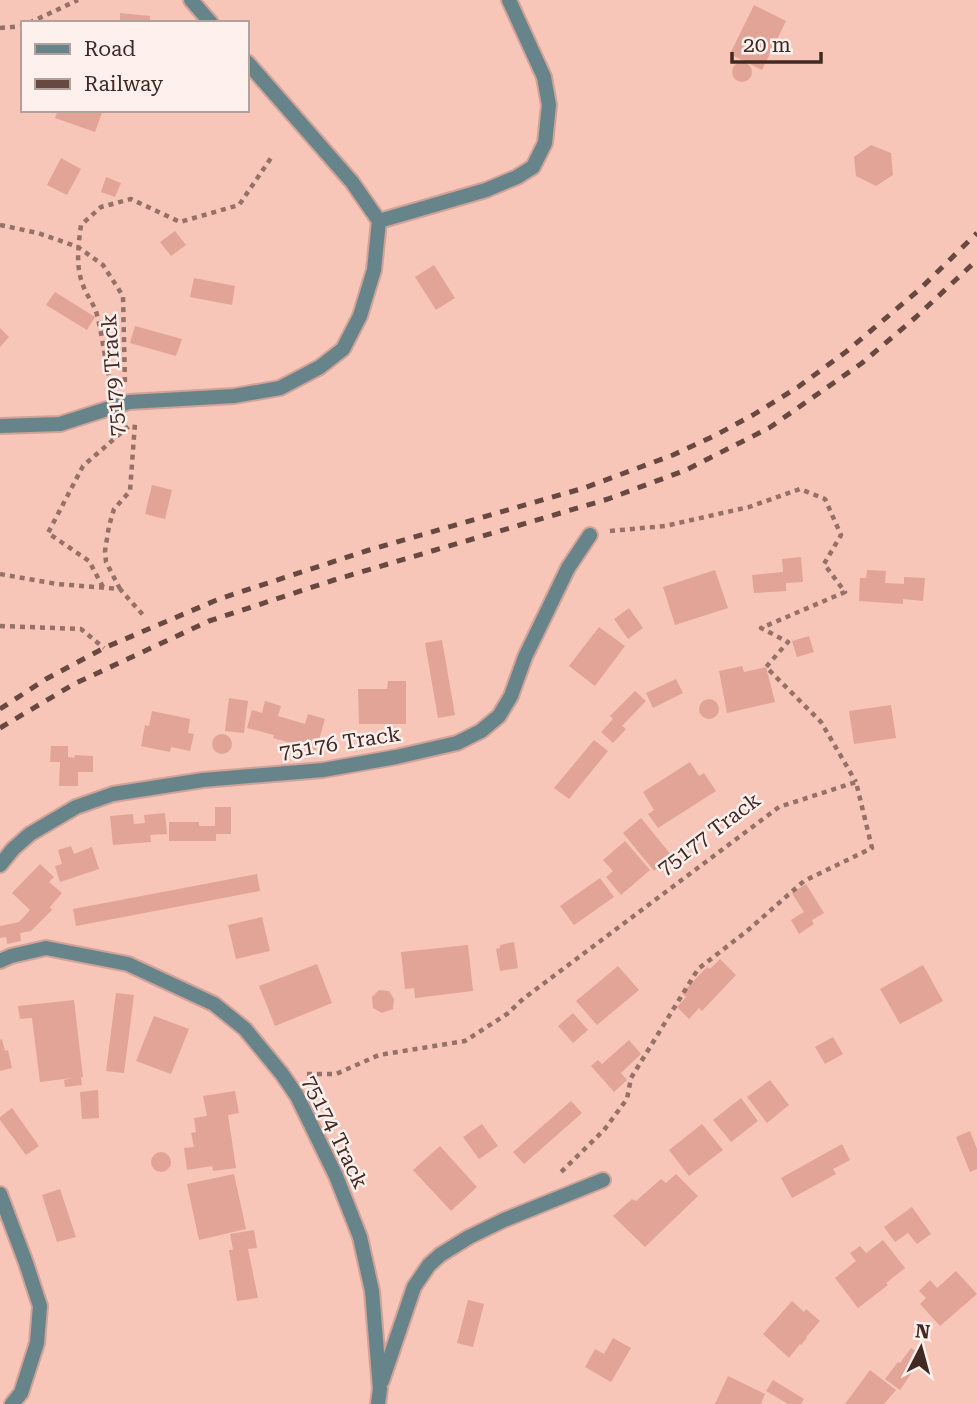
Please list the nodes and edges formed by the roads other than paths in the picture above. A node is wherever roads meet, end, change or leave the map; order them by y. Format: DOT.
graph roads {
  1 [pos="191,0"];
  2 [pos="509,0"];
  3 [pos="209,21"];
  4 [pos="248,63"];
  5 [pos="379,221"];
  6 [pos="0,426"];
  7 [pos="590,535"];
  8 [pos="0,865"];
  9 [pos="0,961"];
  10 [pos="603,1180"];
  11 [pos="0,1194"];
  12 [pos="379,1397"];
  13 [pos="12,1404"];
  1 -- 3 [label="street"];
  2 -- 5 [label="street"];
  4 -- 5 [label="street"];
  5 -- 6 [label="street"];
  7 -- 8 [label="street, 75176 Track"];
  9 -- 12 [label="street, 75174 Track"];
  10 -- 12 [label="street"];
  11 -- 13 [label="street"];
}
